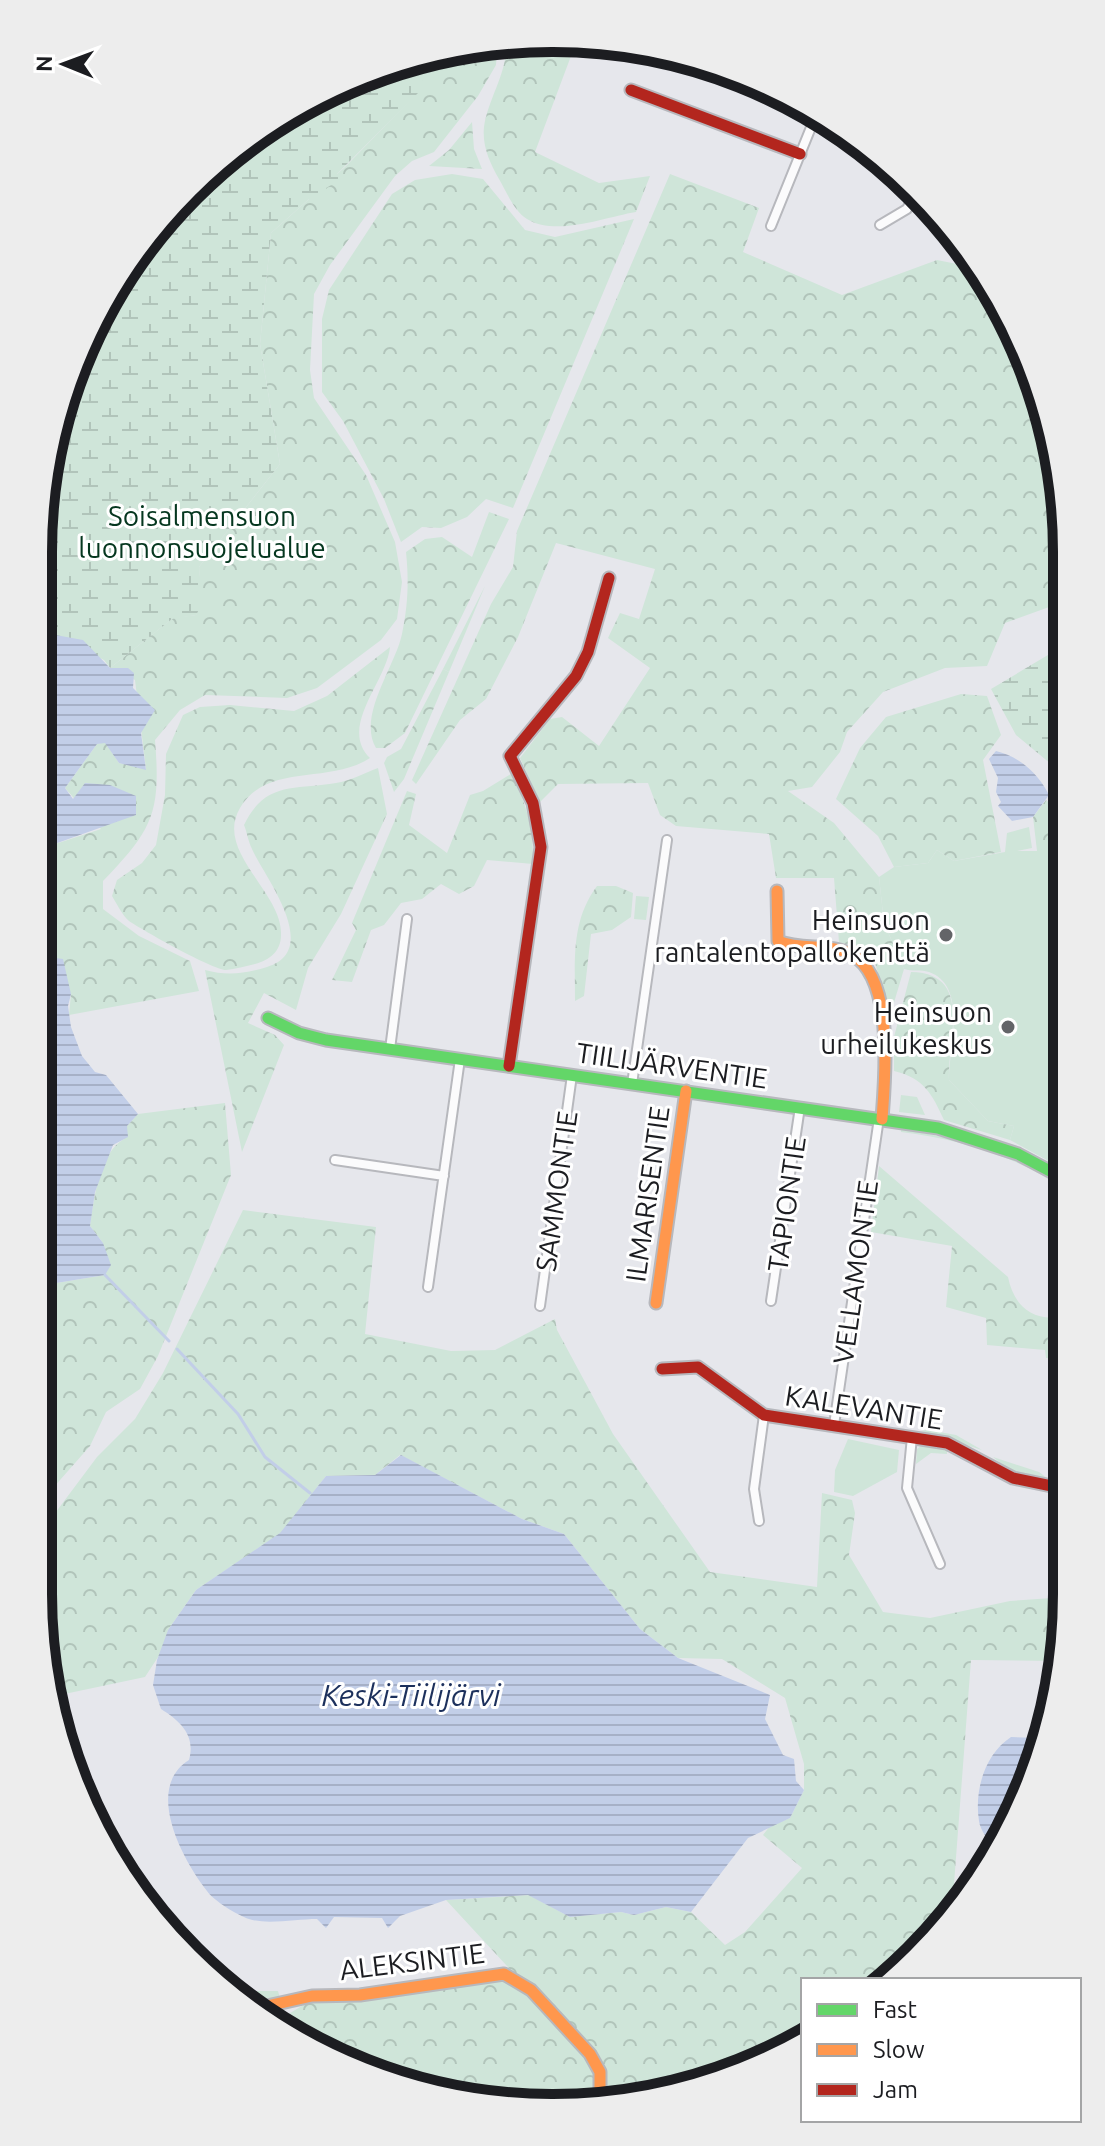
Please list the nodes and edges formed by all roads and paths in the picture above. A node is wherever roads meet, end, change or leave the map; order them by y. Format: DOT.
graph roads {
  1 [pos="631,90"];
  2 [pos="812,125"];
  3 [pos="800,154"];
  4 [pos="910,203"];
  5 [pos="880,225"];
  6 [pos="771,226"];
  7 [pos="609,578"];
  8 [pos="667,840"];
  9 [pos="777,891"];
  10 [pos="407,919"];
  11 [pos="268,1018"];
  12 [pos="390,1049"];
  13 [pos="460,1059"];
  14 [pos="509,1066"];
  15 [pos="572,1075"];
  16 [pos="632,1084"];
  17 [pos="686,1091"];
  18 [pos="800,1107"];
  19 [pos="880,1118"];
  20 [pos="335,1160"];
  21 [pos="1053,1173"];
  22 [pos="444,1176"];
  23 [pos="428,1287"];
  24 [pos="771,1301"];
  25 [pos="656,1303"];
  26 [pos="540,1306"];
  27 [pos="662,1369"];
  28 [pos="764,1415"];
  29 [pos="834,1425"];
  30 [pos="912,1437"];
  31 [pos="1053,1487"];
  32 [pos="759,1521"];
  33 [pos="940,1564"];
  34 [pos="268,2006"];
  35 [pos="600,2092"];
  1 -- 3 [label="street"];
  2 -- 3 [label="street"];
  3 -- 6 [label="street"];
  4 -- 5 [label="street"];
  7 -- 14 [label="street"];
  8 -- 16 [label="street"];
  9 -- 19 [label="street"];
  10 -- 12 [label="street"];
  11 -- 12 [label="street, TIILIJÄRVENTIE"];
  12 -- 13 [label="street, TIILIJÄRVENTIE"];
  13 -- 14 [label="street, TIILIJÄRVENTIE"];
  13 -- 22 [label="street"];
  14 -- 15 [label="street, TIILIJÄRVENTIE"];
  15 -- 16 [label="street, TIILIJÄRVENTIE"];
  15 -- 26 [label="street, SAMMONTIE"];
  16 -- 17 [label="street, TIILIJÄRVENTIE"];
  17 -- 18 [label="street, TIILIJÄRVENTIE"];
  17 -- 25 [label="street, ILMARISENTIE"];
  18 -- 19 [label="street, TIILIJÄRVENTIE"];
  18 -- 24 [label="street, TAPIONTIE"];
  19 -- 21 [label="street, TIILIJÄRVENTIE"];
  19 -- 29 [label="street, VELLAMONTIE"];
  20 -- 22 [label="street"];
  22 -- 23 [label="street"];
  27 -- 28 [label="street, KALEVANTIE"];
  28 -- 29 [label="street, KALEVANTIE"];
  28 -- 32 [label="street"];
  29 -- 30 [label="street, KALEVANTIE"];
  30 -- 31 [label="street, KALEVANTIE"];
  30 -- 33 [label="street"];
  34 -- 35 [label="street, ALEKSINTIE"];
}
